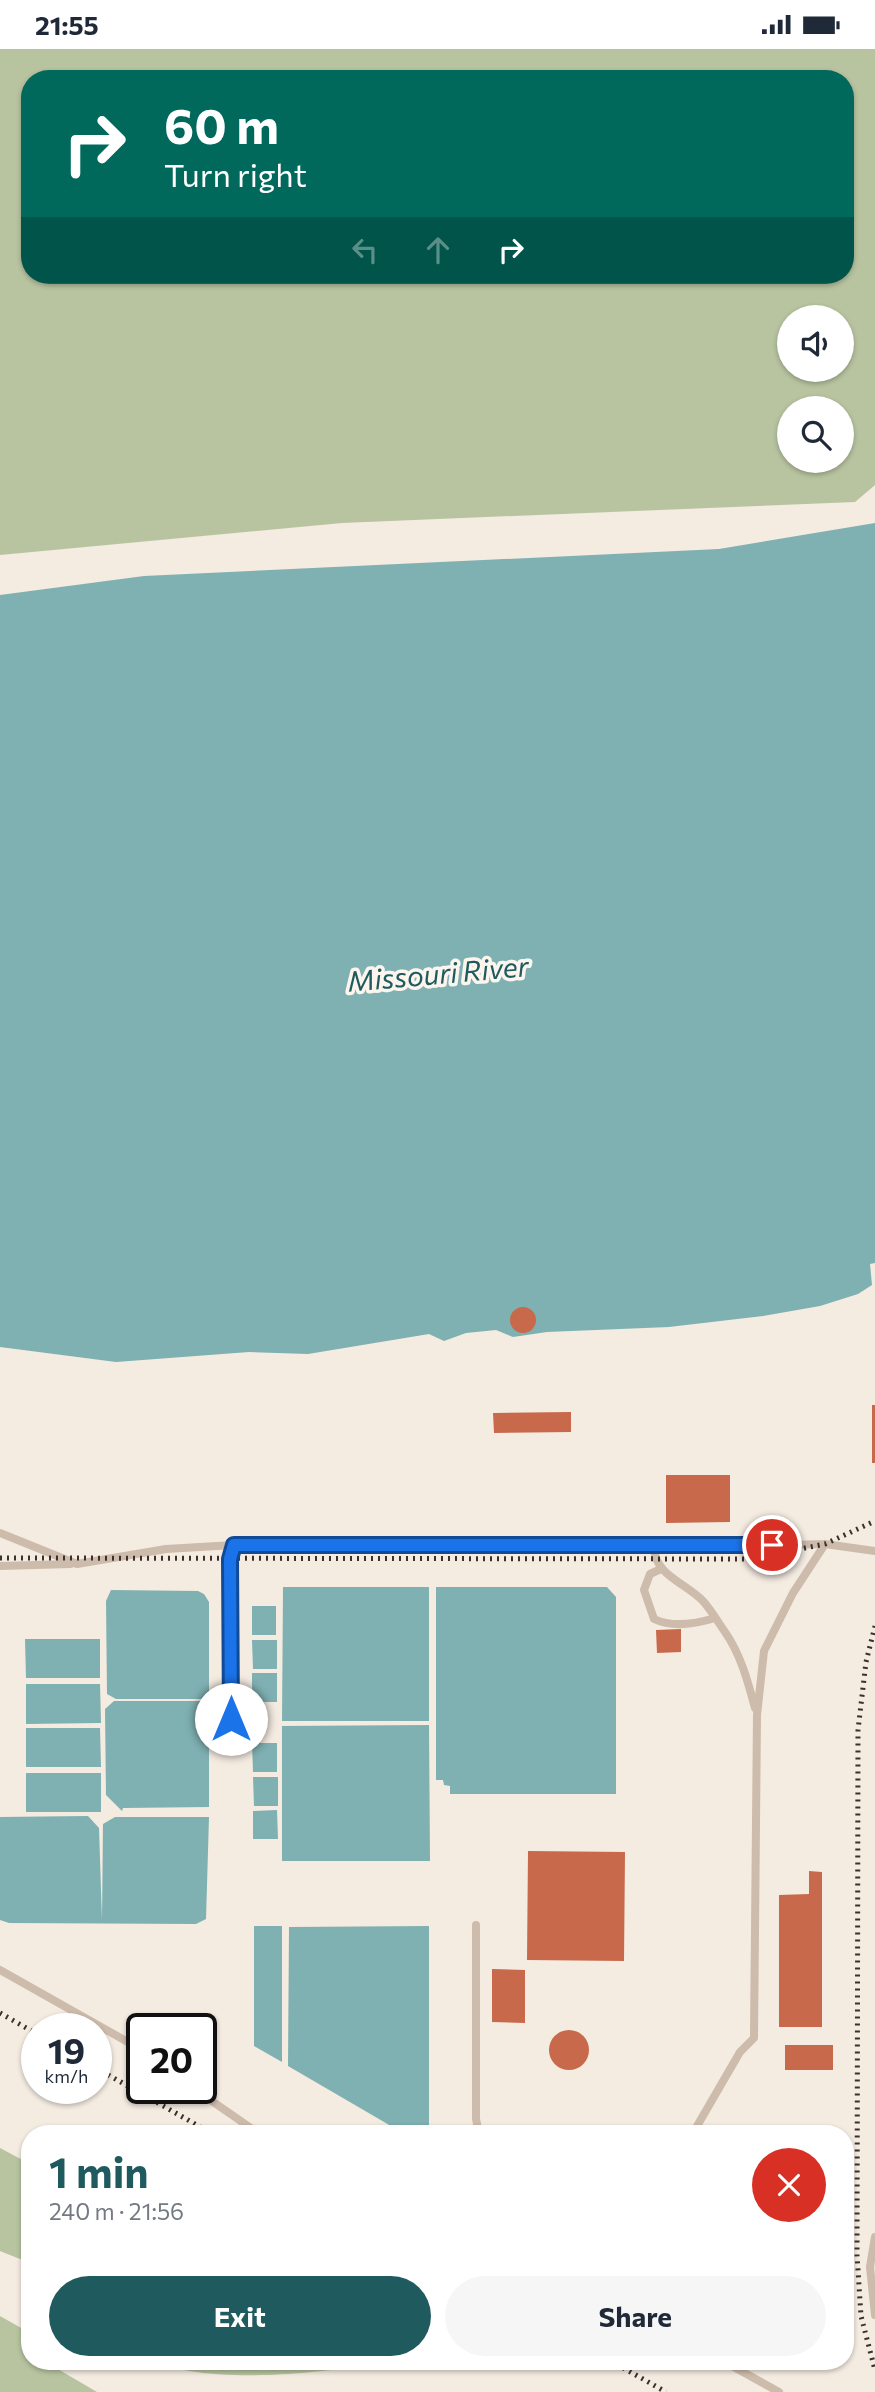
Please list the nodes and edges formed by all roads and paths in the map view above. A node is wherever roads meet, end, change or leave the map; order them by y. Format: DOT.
graph roads {
  1 [pos="0,1533"];
  2 [pos="825,1544"];
  3 [pos="234,1545"];
  4 [pos="654,1547"];
  5 [pos="875,1551"];
  6 [pos="77,1564"];
  7 [pos="0,1566"];
  8 [pos="661,1569"];
  9 [pos="715,1618"];
  10 [pos="757,1715"];
  11 [pos="231,1719"];
  12 [pos="476,1925"];
  13 [pos="0,1970"];
  14 [pos="126,2041"];
  15 [pos="216,2104"];
  16 [pos="246,2125"];
  17 [pos="477,2125"];
  18 [pos="698,2125"];
  19 [pos="875,2237"];
  20 [pos="875,2315"];
  21 [pos="739,2370"];
  22 [pos="779,2392"];
  1 -- 6 [label="lane"];
  2 -- 4 [label="lane"];
  2 -- 5 [label="lane"];
  2 -- 10 [label="lane"];
  3 -- 4 [label="lane"];
  3 -- 6 [label="lane"];
  3 -- 11 [label="lane"];
  4 -- 8 [label="lane"];
  6 -- 7 [label="lane"];
  8 -- 9 [label="lane"];
  8 -- 9 [label="lane"];
  9 -- 10 [label="lane"];
  10 -- 18 [label="lane"];
  12 -- 17 [label="lane"];
  13 -- 14 [label="lane"];
  15 -- 16 [label="lane"];
  19 -- 20 [label="lane"];
  21 -- 22 [label="lane"];
}
